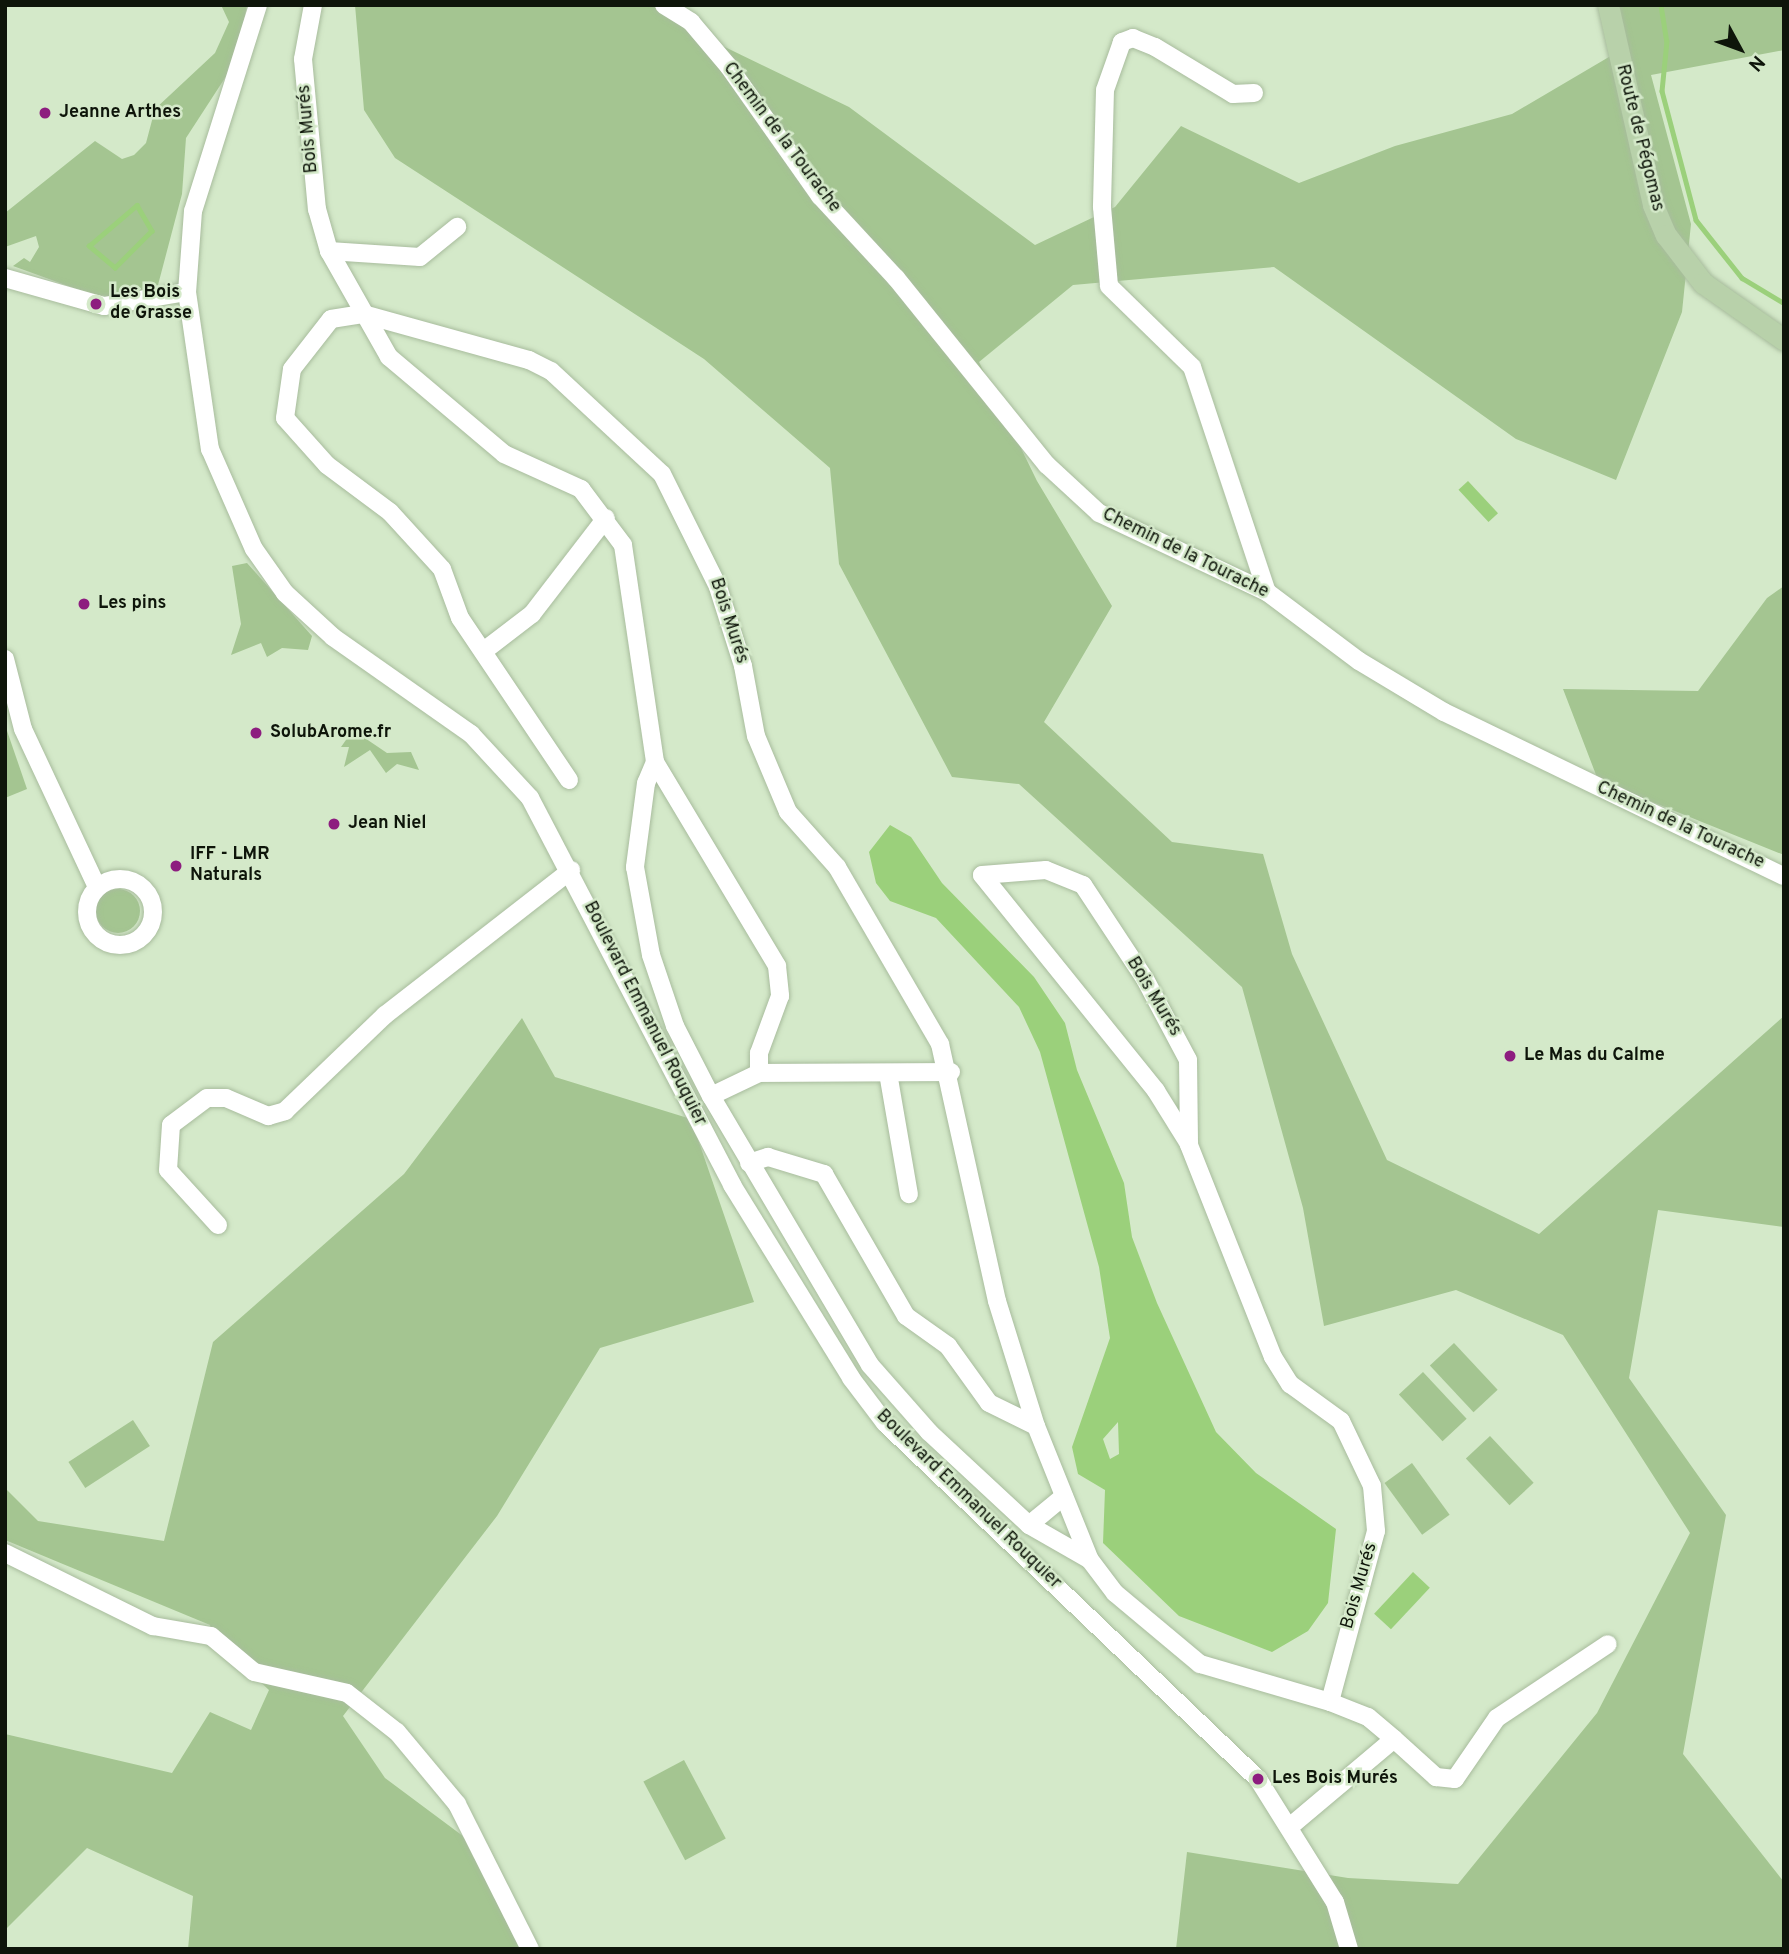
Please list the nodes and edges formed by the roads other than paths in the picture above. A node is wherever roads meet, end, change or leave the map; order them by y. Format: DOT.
graph roads {
  1 [pos="258,5"];
  2 [pos="313,5"];
  3 [pos="664,5"];
  4 [pos="1608,5"];
  5 [pos="1254,93"];
  6 [pos="457,226"];
  7 [pos="329,251"];
  8 [pos="5,278"];
  9 [pos="187,292"];
  10 [pos="363,314"];
  11 [pos="1784,340"];
  12 [pos="606,518"];
  13 [pos="1267,592"];
  14 [pos="485,650"];
  15 [pos="5,659"];
  16 [pos="655,762"];
  17 [pos="569,779"];
  18 [pos="571,870"];
  19 [pos="1784,876"];
  20 [pos="97,887"];
  21 [pos="951,1072"];
  22 [pos="759,1073"];
  23 [pos="888,1073"];
  24 [pos="711,1096"];
  25 [pos="1189,1145"];
  26 [pos="749,1163"];
  27 [pos="909,1194"];
  28 [pos="218,1225"];
  29 [pos="1036,1426"];
  30 [pos="1064,1496"];
  31 [pos="1029,1525"];
  32 [pos="5,1553"];
  33 [pos="1090,1560"];
  34 [pos="1608,1644"];
  35 [pos="1330,1702"];
  36 [pos="1394,1738"];
  37 [pos="1292,1825"];
  38 [pos="530,1949"];
  39 [pos="1349,1949"];
  1 -- 9 [label="street, Boulevard Emmanuel Rouquier"];
  2 -- 7 [label="street, Bois Murés"];
  3 -- 13 [label="street, Chemin de la Tourache"];
  4 -- 11 [label="main road, Route de Pégomas"];
  5 -- 13 [label="street"];
  6 -- 7 [label="street"];
  7 -- 10 [label="street, Bois Murés"];
  8 -- 9 [label="street"];
  9 -- 18 [label="street, Boulevard Emmanuel Rouquier"];
  10 -- 12 [label="street, Bois Murés"];
  10 -- 14 [label="street, Bois Murés"];
  10 -- 21 [label="street, Bois Murés"];
  12 -- 14 [label="street"];
  12 -- 16 [label="street, Bois Murés"];
  13 -- 19 [label="street, Chemin de la Tourache"];
  14 -- 17 [label="street, Bois Murés"];
  15 -- 20 [label="street"];
  16 -- 22 [label="street, Bois Murés"];
  16 -- 24 [label="street, Bois Murés"];
  18 -- 28 [label="street"];
  18 -- 37 [label="street, Boulevard Emmanuel Rouquier"];
  21 -- 23 [label="street"];
  21 -- 29 [label="street, Bois Murés"];
  22 -- 23 [label="street"];
  22 -- 24 [label="street"];
  23 -- 27 [label="street"];
  24 -- 26 [label="street, Bois Murés"];
  25 -- 25 [label="street, Bois Murés"];
  25 -- 35 [label="street, Bois Murés"];
  26 -- 29 [label="street"];
  26 -- 31 [label="street, Bois Murés"];
  29 -- 30 [label="street, Bois Murés"];
  30 -- 31 [label="street"];
  30 -- 33 [label="street, Bois Murés"];
  31 -- 33 [label="street, Bois Murés"];
  32 -- 38 [label="street"];
  33 -- 35 [label="street, Bois Murés"];
  34 -- 36 [label="street, Bois Murés"];
  35 -- 36 [label="street, Bois Murés"];
  36 -- 37 [label="street"];
  37 -- 39 [label="street, Boulevard Emmanuel Rouquier"];
}
